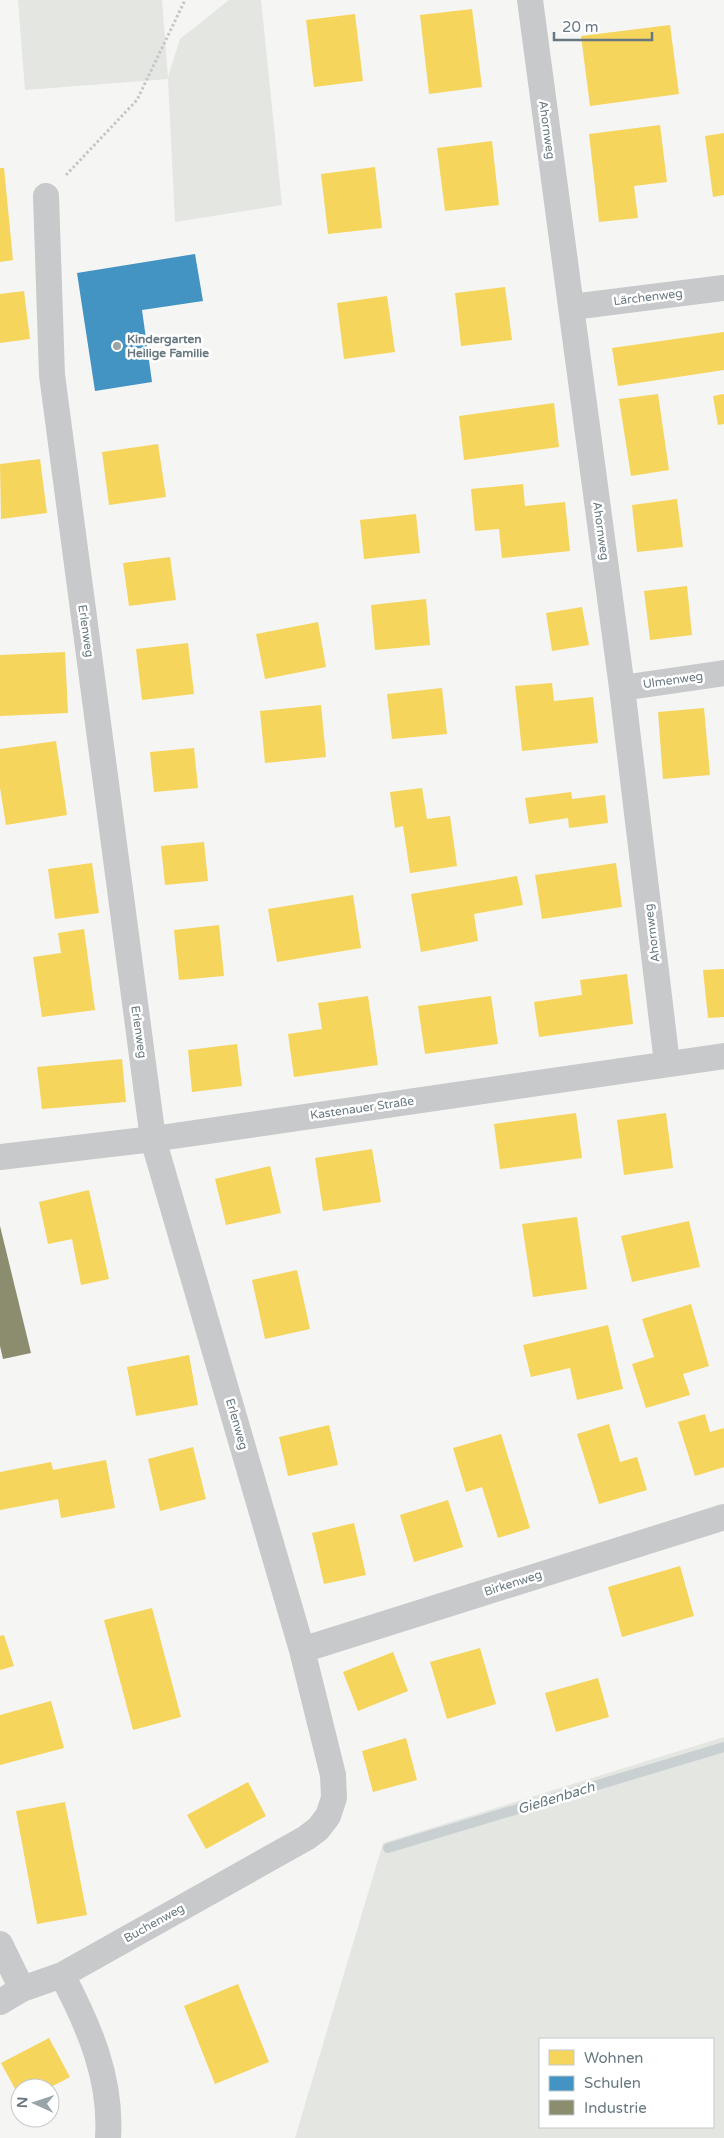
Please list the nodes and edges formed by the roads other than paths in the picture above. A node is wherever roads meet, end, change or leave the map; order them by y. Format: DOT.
graph roads {
  1 [pos="530,0"];
  2 [pos="46,196"];
  3 [pos="724,288"];
  4 [pos="572,307"];
  5 [pos="724,673"];
  6 [pos="622,688"];
  7 [pos="724,1056"];
  8 [pos="667,1063"];
  9 [pos="153,1139"];
  10 [pos="0,1157"];
  11 [pos="724,1517"];
  12 [pos="302,1650"];
  13 [pos="306,1838"];
  14 [pos="0,1944"];
  15 [pos="62,1975"];
  16 [pos="22,1989"];
  17 [pos="0,2002"];
  18 [pos="108,2138"];
  1 -- 4 [label="street, Ahornweg"];
  2 -- 9 [label="street, Erlenweg"];
  3 -- 4 [label="street, Lärchenweg"];
  4 -- 6 [label="street, Ahornweg"];
  5 -- 6 [label="street, Ulmenweg"];
  6 -- 8 [label="street, Ahornweg"];
  7 -- 8 [label="street, Kastenauer Straße"];
  8 -- 9 [label="street, Kastenauer Straße"];
  9 -- 10 [label="street, Kastenauer Straße"];
  9 -- 12 [label="street, Erlenweg"];
  11 -- 12 [label="street, Birkenweg"];
  12 -- 13 [label="street, Erlenweg"];
  13 -- 15 [label="street, Buchenweg"];
  14 -- 16 [label="street"];
  15 -- 16 [label="street, Buchenweg"];
  15 -- 18 [label="street"];
  16 -- 17 [label="street, Buchenweg"];
}
